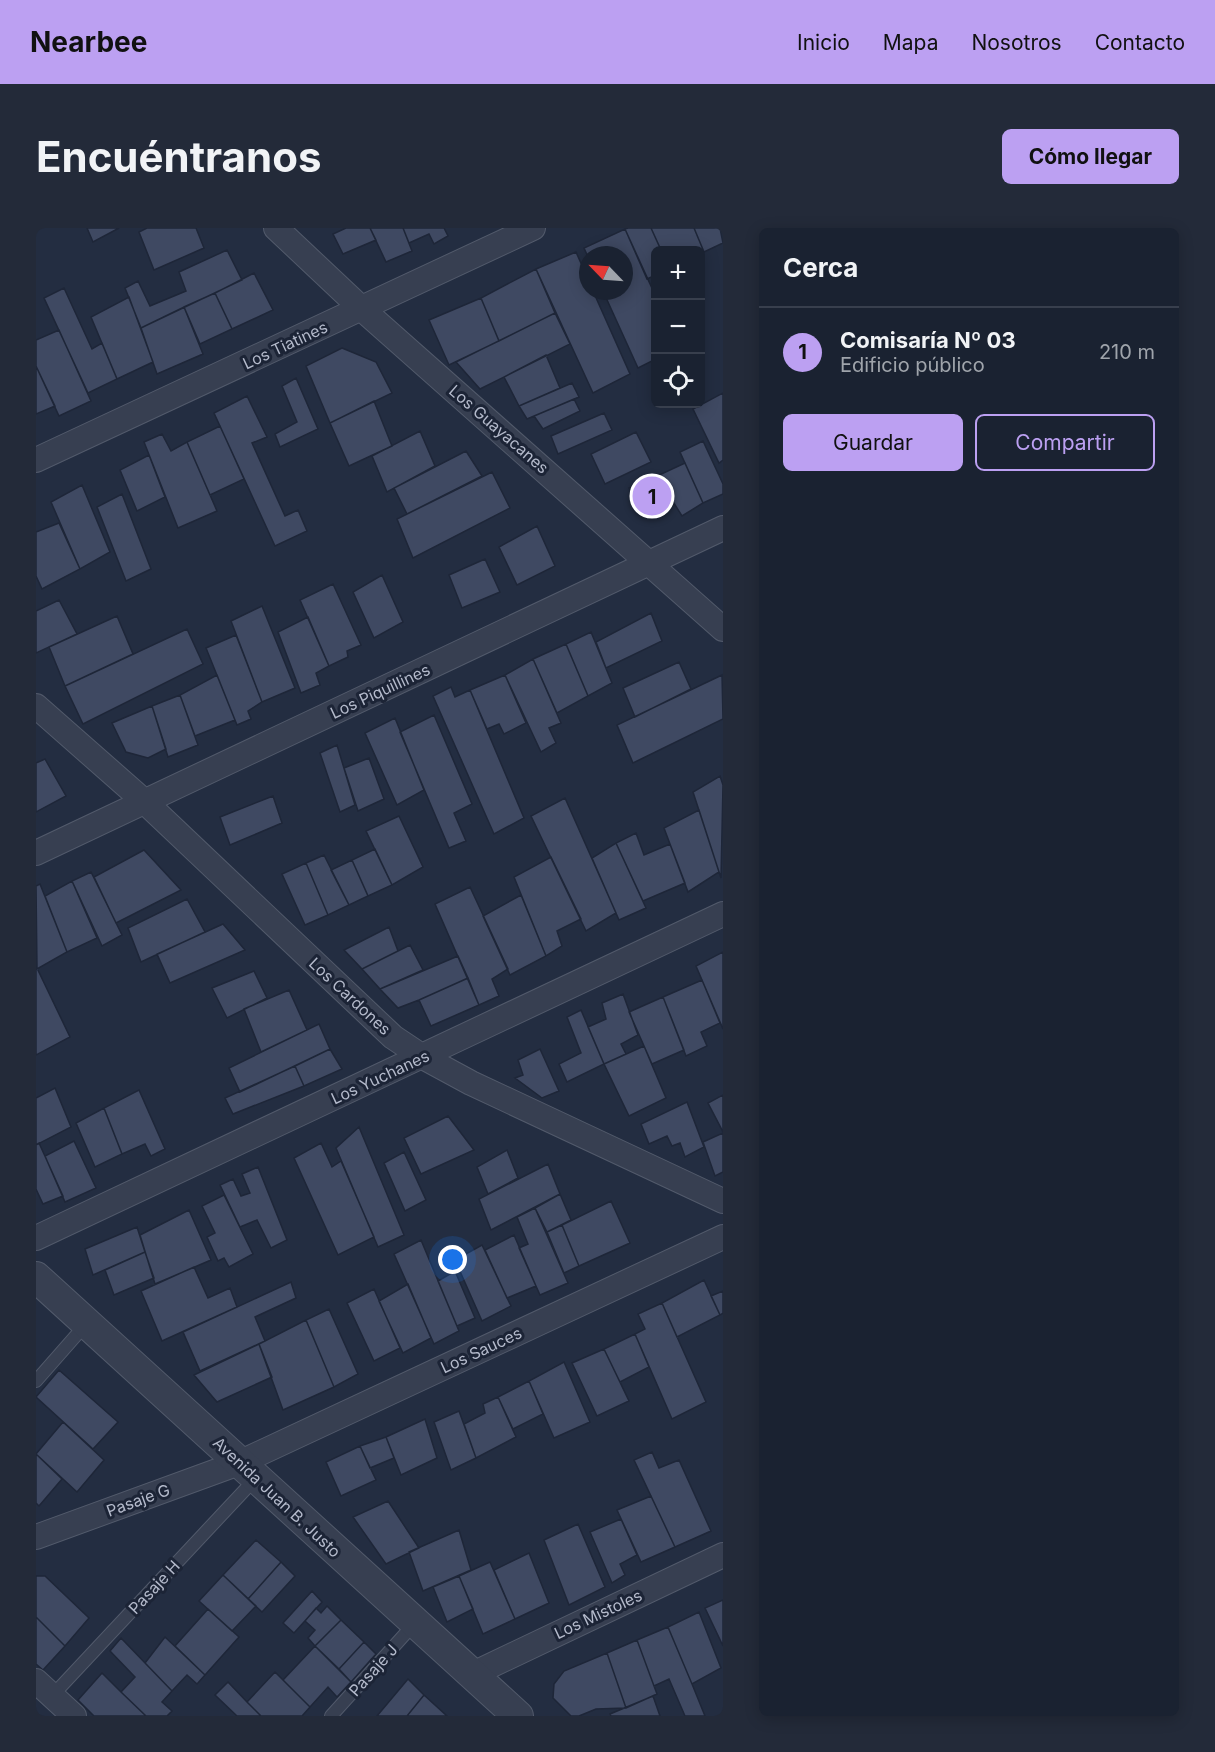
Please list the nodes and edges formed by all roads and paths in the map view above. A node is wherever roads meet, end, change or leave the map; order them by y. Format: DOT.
graph roads {
  1 [pos="276,228"];
  2 [pos="533,228"];
  3 [pos="362,309"];
  4 [pos="36,460"];
  5 [pos="723,528"];
  6 [pos="651,563"];
  7 [pos="723,629"];
  8 [pos="36,706"];
  9 [pos="145,802"];
  10 [pos="36,853"];
  11 [pos="723,914"];
  12 [pos="423,1057"];
  13 [pos="723,1201"];
  14 [pos="723,1237"];
  15 [pos="36,1238"];
  16 [pos="36,1277"];
  17 [pos="87,1323"];
  18 [pos="36,1381"];
  19 [pos="248,1471"];
  20 [pos="36,1537"];
  21 [pos="723,1555"];
  22 [pos="415,1623"];
  23 [pos="473,1674"];
  24 [pos="44,1689"];
  25 [pos="74,1716"];
  26 [pos="331,1716"];
  27 [pos="518,1716"];
  1 -- 3 [label="street, Los Guayacanes"];
  2 -- 3 [label="street, Los Tiatines"];
  3 -- 4 [label="street, Los Tiatines"];
  3 -- 6 [label="street, Los Guayacanes"];
  5 -- 6 [label="street, Los Piquillines"];
  6 -- 7 [label="street, Los Guayacanes"];
  6 -- 9 [label="street, Los Piquillines"];
  8 -- 9 [label="street, Los Cardones"];
  9 -- 10 [label="street, Los Piquillines"];
  9 -- 12 [label="street, Los Cardones"];
  11 -- 12 [label="street, Los Yuchanes"];
  12 -- 13 [label="street, Los Cardones"];
  12 -- 15 [label="street, Los Yuchanes"];
  14 -- 19 [label="street, Los Sauces"];
  16 -- 17 [label="street, Avenida Juan B. Justo"];
  17 -- 18 [label="lane"];
  17 -- 19 [label="street, Avenida Juan B. Justo"];
  19 -- 20 [label="street, Pasaje G"];
  19 -- 22 [label="street, Avenida Juan B. Justo"];
  19 -- 24 [label="lane, Pasaje H"];
  21 -- 23 [label="street, Los Mistoles"];
  22 -- 23 [label="street, Avenida Juan B. Justo"];
  22 -- 26 [label="lane, Pasaje J"];
  23 -- 27 [label="street, Avenida Juan B. Justo"];
  24 -- 25 [label="street"];
}
